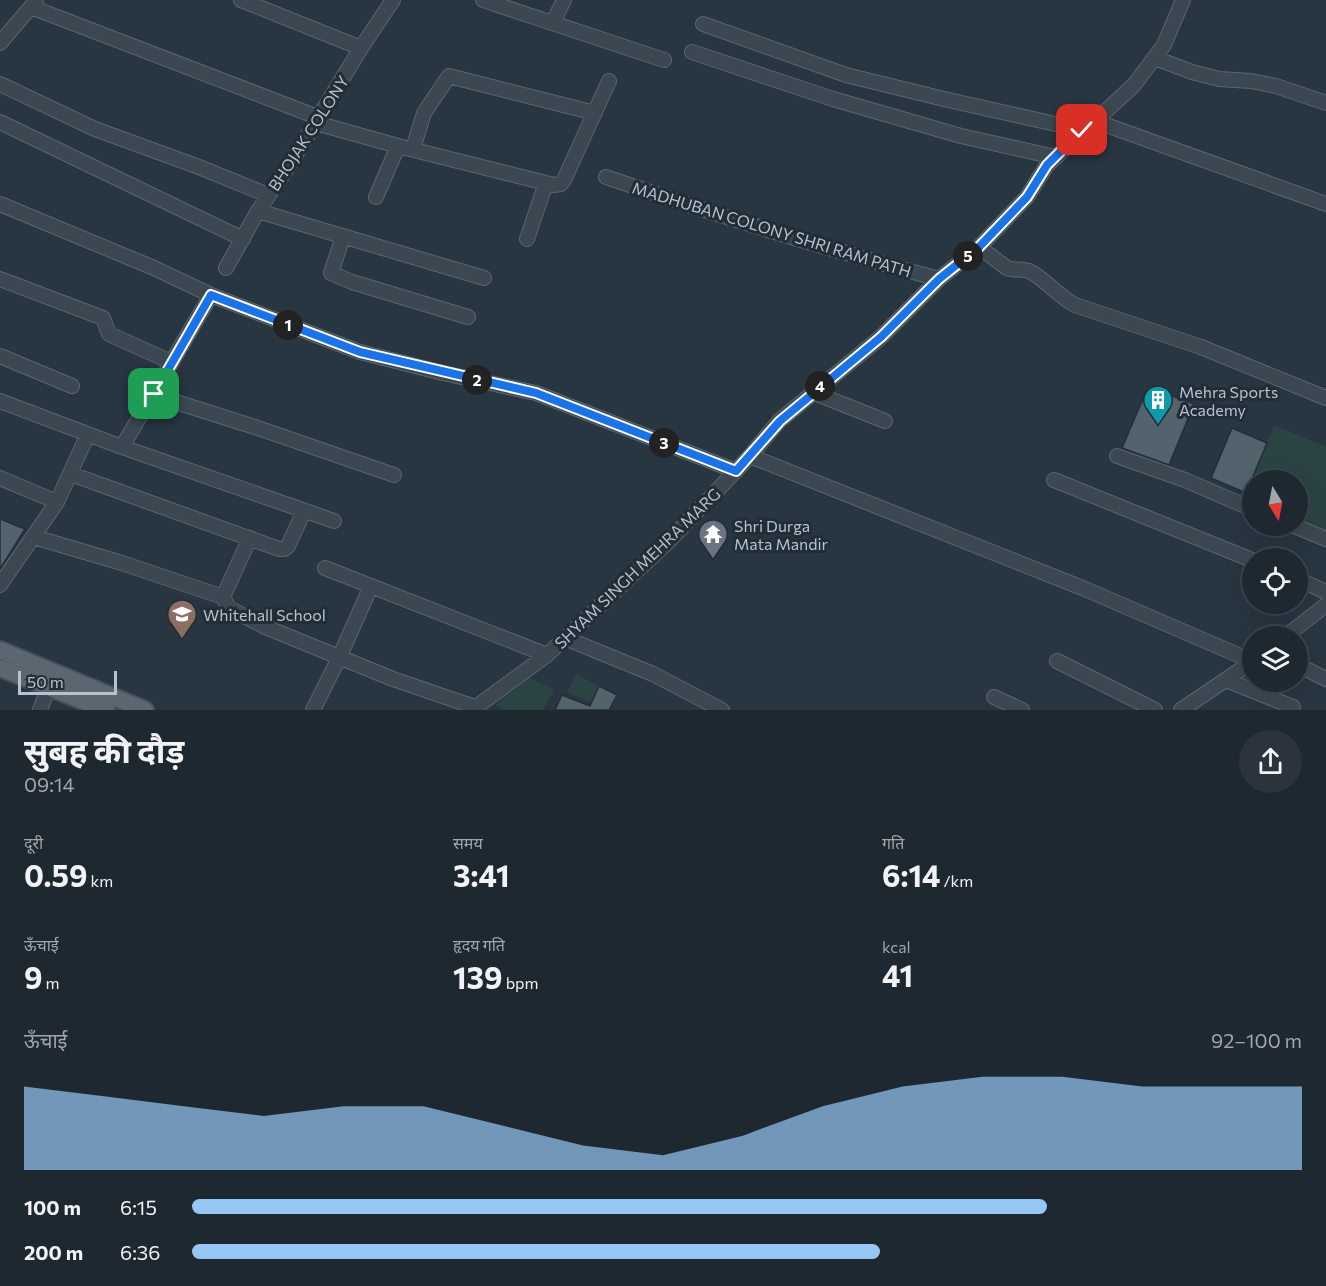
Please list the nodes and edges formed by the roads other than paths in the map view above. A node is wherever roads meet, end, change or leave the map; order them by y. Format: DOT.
graph roads {
  1 [pos="241,0"];
  2 [pos="393,0"];
  3 [pos="483,0"];
  4 [pos="564,0"];
  5 [pos="1183,0"];
  6 [pos="34,4"];
  7 [pos="553,22"];
  8 [pos="704,24"];
  9 [pos="0,43"];
  10 [pos="361,48"];
  11 [pos="692,52"];
  12 [pos="1155,58"];
  13 [pos="664,60"];
  14 [pos="609,81"];
  15 [pos="0,84"];
  16 [pos="1326,103"];
  17 [pos="595,113"];
  18 [pos="318,120"];
  19 [pos="1095,121"];
  20 [pos="0,122"];
  21 [pos="1082,130"];
  22 [pos="398,146"];
  23 [pos="412,149"];
  24 [pos="1054,157"];
  25 [pos="606,177"];
  26 [pos="546,183"];
  27 [pos="268,195"];
  28 [pos="376,197"];
  29 [pos="0,204"];
  30 [pos="1326,204"];
  31 [pos="258,211"];
  32 [pos="344,237"];
  33 [pos="243,239"];
  34 [pos="527,239"];
  35 [pos="979,247"];
  36 [pos="226,268"];
  37 [pos="484,278"];
  38 [pos="0,279"];
  39 [pos="939,279"];
  40 [pos="211,295"];
  41 [pos="468,317"];
  42 [pos="0,356"];
  43 [pos="171,362"];
  44 [pos="72,386"];
  45 [pos="812,392"];
  46 [pos="154,394"];
  47 [pos="1326,398"];
  48 [pos="0,401"];
  49 [pos="885,421"];
  50 [pos="88,434"];
  51 [pos="122,447"];
  52 [pos="750,456"];
  53 [pos="1117,456"];
  54 [pos="736,471"];
  55 [pos="70,474"];
  56 [pos="394,475"];
  57 [pos="0,478"];
  58 [pos="1054,480"];
  59 [pos="57,502"];
  60 [pos="1242,505"];
  61 [pos="304,511"];
  62 [pos="334,521"];
  63 [pos="1308,532"];
  64 [pos="34,537"];
  65 [pos="250,538"];
  66 [pos="1326,540"];
  67 [pos="1242,556"];
  68 [pos="326,568"];
  69 [pos="1308,584"];
  70 [pos="0,585"];
  71 [pos="370,586"];
  72 [pos="1326,592"];
  73 [pos="223,597"];
  74 [pos="1326,605"];
  75 [pos="1299,626"];
  76 [pos="565,638"];
  77 [pos="0,650"];
  78 [pos="547,655"];
  79 [pos="1242,657"];
  80 [pos="339,658"];
  81 [pos="1057,660"];
  82 [pos="0,668"];
  83 [pos="1242,668"];
  84 [pos="1308,670"];
  85 [pos="52,679"];
  86 [pos="1326,679"];
  87 [pos="1226,680"];
  88 [pos="994,697"];
  89 [pos="137,709"];
  90 [pos="474,709"];
  91 [pos="40,710"];
  92 [pos="106,710"];
  93 [pos="313,710"];
  94 [pos="722,710"];
  95 [pos="1022,710"];
  96 [pos="1155,710"];
  97 [pos="1181,710"];
  98 [pos="1292,710"];
  1 -- 10 [label="street"];
  2 -- 10 [label="street, BHOJAK COLONY"];
  3 -- 7 [label="street"];
  4 -- 7 [label="street"];
  5 -- 12 [label="street, SHYAM SINGH MEHRA MARG"];
  6 -- 9 [label="street"];
  6 -- 18 [label="street"];
  7 -- 13 [label="street"];
  8 -- 21 [label="street"];
  10 -- 18 [label="street, BHOJAK COLONY"];
  11 -- 24 [label="street"];
  12 -- 16 [label="street"];
  12 -- 19 [label="street, SHYAM SINGH MEHRA MARG"];
  14 -- 17 [label="street"];
  15 -- 27 [label="street"];
  17 -- 23 [label="street"];
  17 -- 26 [label="street"];
  18 -- 22 [label="street"];
  18 -- 27 [label="street, BHOJAK COLONY"];
  19 -- 21 [label="street, SHYAM SINGH MEHRA MARG"];
  19 -- 30 [label="street"];
  20 -- 33 [label="street"];
  21 -- 24 [label="street, SHYAM SINGH MEHRA MARG"];
  22 -- 23 [label="street"];
  22 -- 28 [label="street"];
  23 -- 26 [label="street"];
  24 -- 35 [label="street, SHYAM SINGH MEHRA MARG"];
  25 -- 39 [label="street, MADHUBAN COLONY SHRI RAM PATH"];
  26 -- 34 [label="street"];
  27 -- 31 [label="street, BHOJAK COLONY"];
  29 -- 40 [label="street"];
  31 -- 32 [label="street"];
  31 -- 33 [label="street, BHOJAK COLONY"];
  32 -- 37 [label="street"];
  32 -- 41 [label="street"];
  33 -- 36 [label="street, BHOJAK COLONY"];
  35 -- 39 [label="street, SHYAM SINGH MEHRA MARG"];
  35 -- 47 [label="street"];
  38 -- 43 [label="street"];
  39 -- 45 [label="street, SHYAM SINGH MEHRA MARG"];
  40 -- 43 [label="street"];
  40 -- 54 [label="street"];
  42 -- 44 [label="street"];
  43 -- 46 [label="street"];
  45 -- 49 [label="street"];
  45 -- 52 [label="street, SHYAM SINGH MEHRA MARG"];
  46 -- 51 [label="street"];
  46 -- 56 [label="street"];
  48 -- 50 [label="street"];
  50 -- 51 [label="street"];
  50 -- 55 [label="street"];
  51 -- 61 [label="street"];
  52 -- 54 [label="street, SHYAM SINGH MEHRA MARG"];
  52 -- 79 [label="street"];
  53 -- 60 [label="street"];
  54 -- 76 [label="street, SHYAM SINGH MEHRA MARG"];
  55 -- 59 [label="street"];
  55 -- 65 [label="street"];
  57 -- 59 [label="street"];
  58 -- 67 [label="street"];
  59 -- 64 [label="street"];
  61 -- 62 [label="street"];
  61 -- 65 [label="street"];
  63 -- 66 [label="street"];
  64 -- 70 [label="street"];
  64 -- 73 [label="street"];
  65 -- 73 [label="street"];
  68 -- 71 [label="street"];
  69 -- 72 [label="street"];
  71 -- 78 [label="street"];
  71 -- 80 [label="street"];
  73 -- 80 [label="street"];
  74 -- 75 [label="street"];
  76 -- 78 [label="street, SHYAM SINGH MEHRA MARG"];
  76 -- 94 [label="street"];
  77 -- 85 [label="main road"];
  78 -- 90 [label="street, SHYAM SINGH MEHRA MARG"];
  80 -- 90 [label="street"];
  80 -- 93 [label="street"];
  81 -- 96 [label="street"];
  82 -- 85 [label="main road"];
  83 -- 87 [label="street"];
  84 -- 86 [label="street"];
  85 -- 89 [label="main road"];
  85 -- 91 [label="street"];
  85 -- 92 [label="main road"];
  87 -- 97 [label="street"];
  87 -- 98 [label="street"];
  88 -- 95 [label="street"];
}
